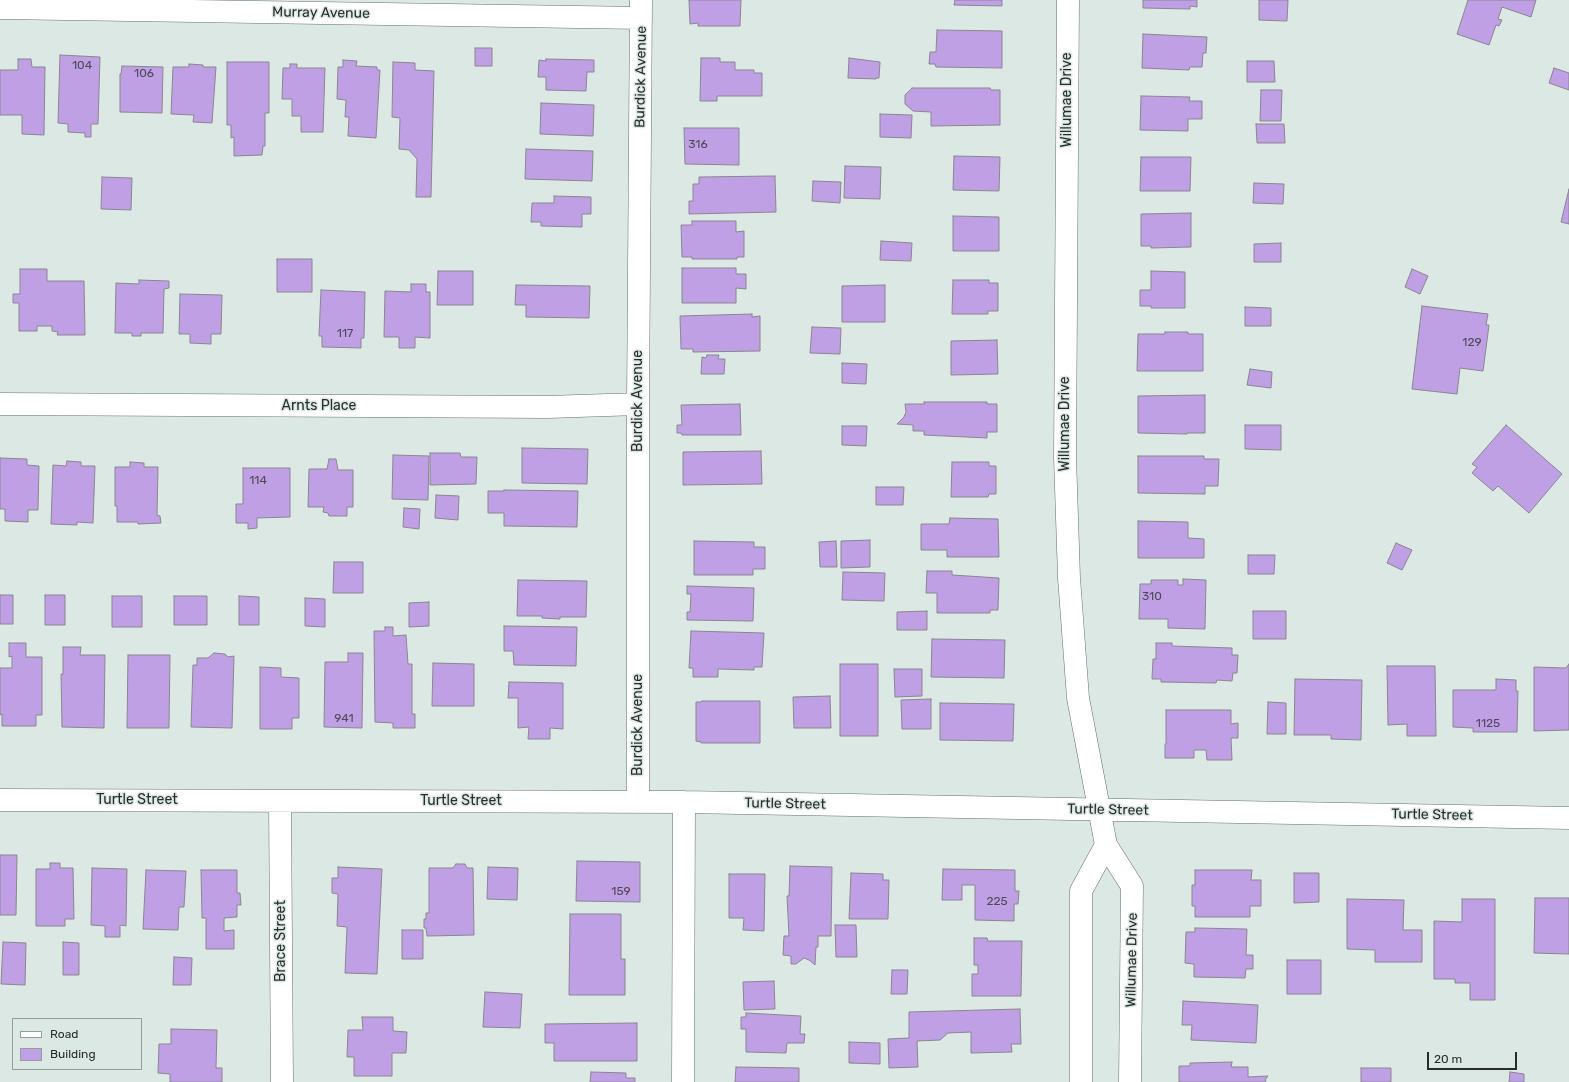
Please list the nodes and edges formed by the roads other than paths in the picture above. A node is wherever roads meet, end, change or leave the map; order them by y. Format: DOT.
graph roads {
  1 [pos="1068,0"];
  2 [pos="0,8"];
  3 [pos="641,9"];
  4 [pos="0,404"];
  5 [pos="638,404"];
  6 [pos="0,800"];
  7 [pos="280,801"];
  8 [pos="638,802"];
  9 [pos="684,802"];
  10 [pos="1100,810"];
  11 [pos="1569,818"];
  12 [pos="1106,845"];
  13 [pos="282,1082"];
  14 [pos="684,1082"];
  15 [pos="1081,1082"];
  16 [pos="1130,1082"];
  1 -- 10 [label="street, Willumae Drive"];
  2 -- 3 [label="street, Murray Avenue"];
  3 -- 5 [label="street, Burdick Avenue"];
  4 -- 5 [label="street, Arnts Place"];
  5 -- 8 [label="street, Burdick Avenue"];
  6 -- 7 [label="street, Turtle Street"];
  7 -- 8 [label="street, Turtle Street"];
  7 -- 13 [label="street, Brace Street"];
  8 -- 9 [label="street, Turtle Street"];
  9 -- 10 [label="street, Turtle Street"];
  9 -- 14 [label="street"];
  10 -- 11 [label="street, Turtle Street"];
  10 -- 12 [label="street, Willumae Drive"];
  12 -- 15 [label="street"];
  12 -- 16 [label="street, Willumae Drive"];
}
